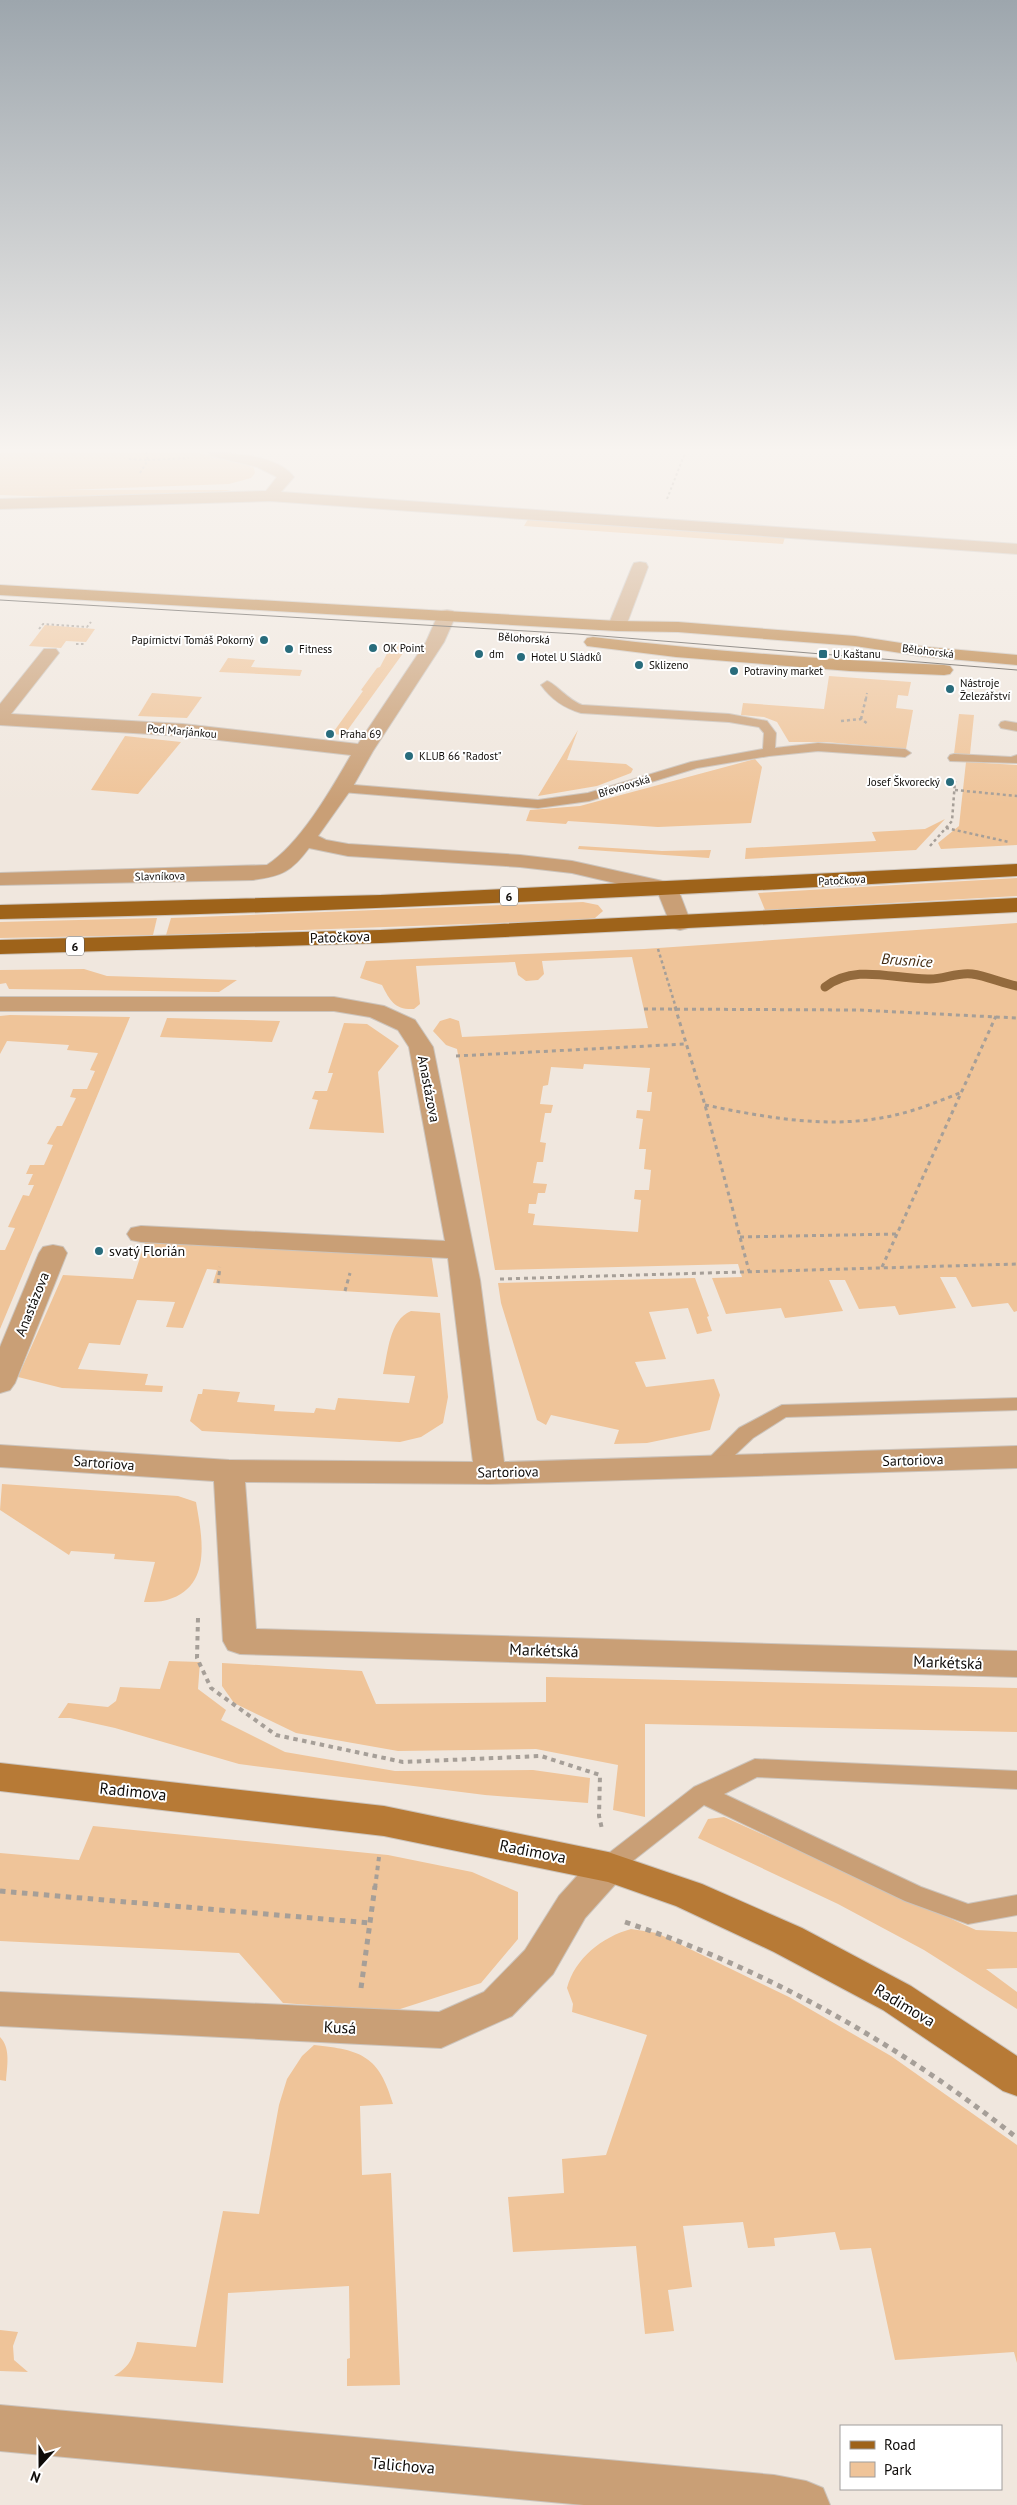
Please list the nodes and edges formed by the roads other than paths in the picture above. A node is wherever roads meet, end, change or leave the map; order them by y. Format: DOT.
graph roads {
  1 [pos="639,570"];
  2 [pos="0,590"];
  3 [pos="0,607"];
  4 [pos="447,615"];
  5 [pos="617,626"];
  6 [pos="440,632"];
  7 [pos="50,653"];
  8 [pos="1017,660"];
  9 [pos="1017,677"];
  10 [pos="547,685"];
  11 [pos="0,717"];
  12 [pos="363,751"];
  13 [pos="769,752"];
  14 [pos="905,753"];
  15 [pos="954,758"];
  16 [pos="1017,759"];
  17 [pos="342,788"];
  18 [pos="306,838"];
  19 [pos="1017,870"];
  20 [pos="0,878"];
  21 [pos="667,889"];
  22 [pos="1017,905"];
  23 [pos="0,912"];
  24 [pos="680,923"];
  25 [pos="0,948"];
  26 [pos="0,1004"];
  27 [pos="141,1234"];
  28 [pos="460,1250"];
  29 [pos="53,1253"];
  30 [pos="0,1383"];
  31 [pos="1017,1404"];
  32 [pos="0,1456"];
  33 [pos="1017,1457"];
  34 [pos="711,1466"];
  35 [pos="229,1471"];
  36 [pos="490,1473"];
  37 [pos="1017,1664"];
  38 [pos="0,1777"];
  39 [pos="1017,1780"];
  40 [pos="702,1794"];
  41 [pos="608,1867"];
  42 [pos="1017,1905"];
  43 [pos="0,2009"];
  44 [pos="1017,2078"];
  45 [pos="0,2428"];
  46 [pos="806,2505"];
  1 -- 5 [label="street"];
  2 -- 4 [label="street, Bělohorská"];
  3 -- 6 [label="street, Bělohorská"];
  4 -- 5 [label="street, Bělohorská"];
  4 -- 6 [label="street"];
  5 -- 8 [label="street, Bělohorská"];
  6 -- 9 [label="street, Bělohorská"];
  6 -- 12 [label="street"];
  7 -- 11 [label="street"];
  10 -- 13 [label="lane"];
  11 -- 12 [label="street, Pod Marjánkou"];
  12 -- 17 [label="street"];
  13 -- 14 [label="lane, Břevnovská"];
  13 -- 17 [label="lane, Břevnovská"];
  15 -- 16 [label="lane"];
  17 -- 18 [label="street"];
  18 -- 20 [label="street, Slavníkova"];
  18 -- 21 [label="street"];
  19 -- 21 [label="main road, Patočkova / 6"];
  21 -- 23 [label="main road, Patočkova / 6"];
  21 -- 24 [label="street"];
  22 -- 24 [label="main road, Patočkova / 6"];
  24 -- 25 [label="main road, Patočkova / 6"];
  26 -- 28 [label="street, Anastázova"];
  27 -- 28 [label="street"];
  28 -- 36 [label="street, Anastázova"];
  29 -- 30 [label="street, Anastázova"];
  31 -- 34 [label="lane"];
  32 -- 35 [label="street, Sartoriova"];
  33 -- 34 [label="street, Sartoriova"];
  34 -- 36 [label="street, Sartoriova"];
  35 -- 36 [label="street, Sartoriova"];
  35 -- 37 [label="street, Markétská"];
  38 -- 41 [label="street, Radimova"];
  39 -- 40 [label="lane"];
  40 -- 41 [label="lane"];
  40 -- 42 [label="lane"];
  41 -- 43 [label="street, Kusá"];
  41 -- 44 [label="street, Radimova"];
  45 -- 46 [label="street, Talichova"];
}
